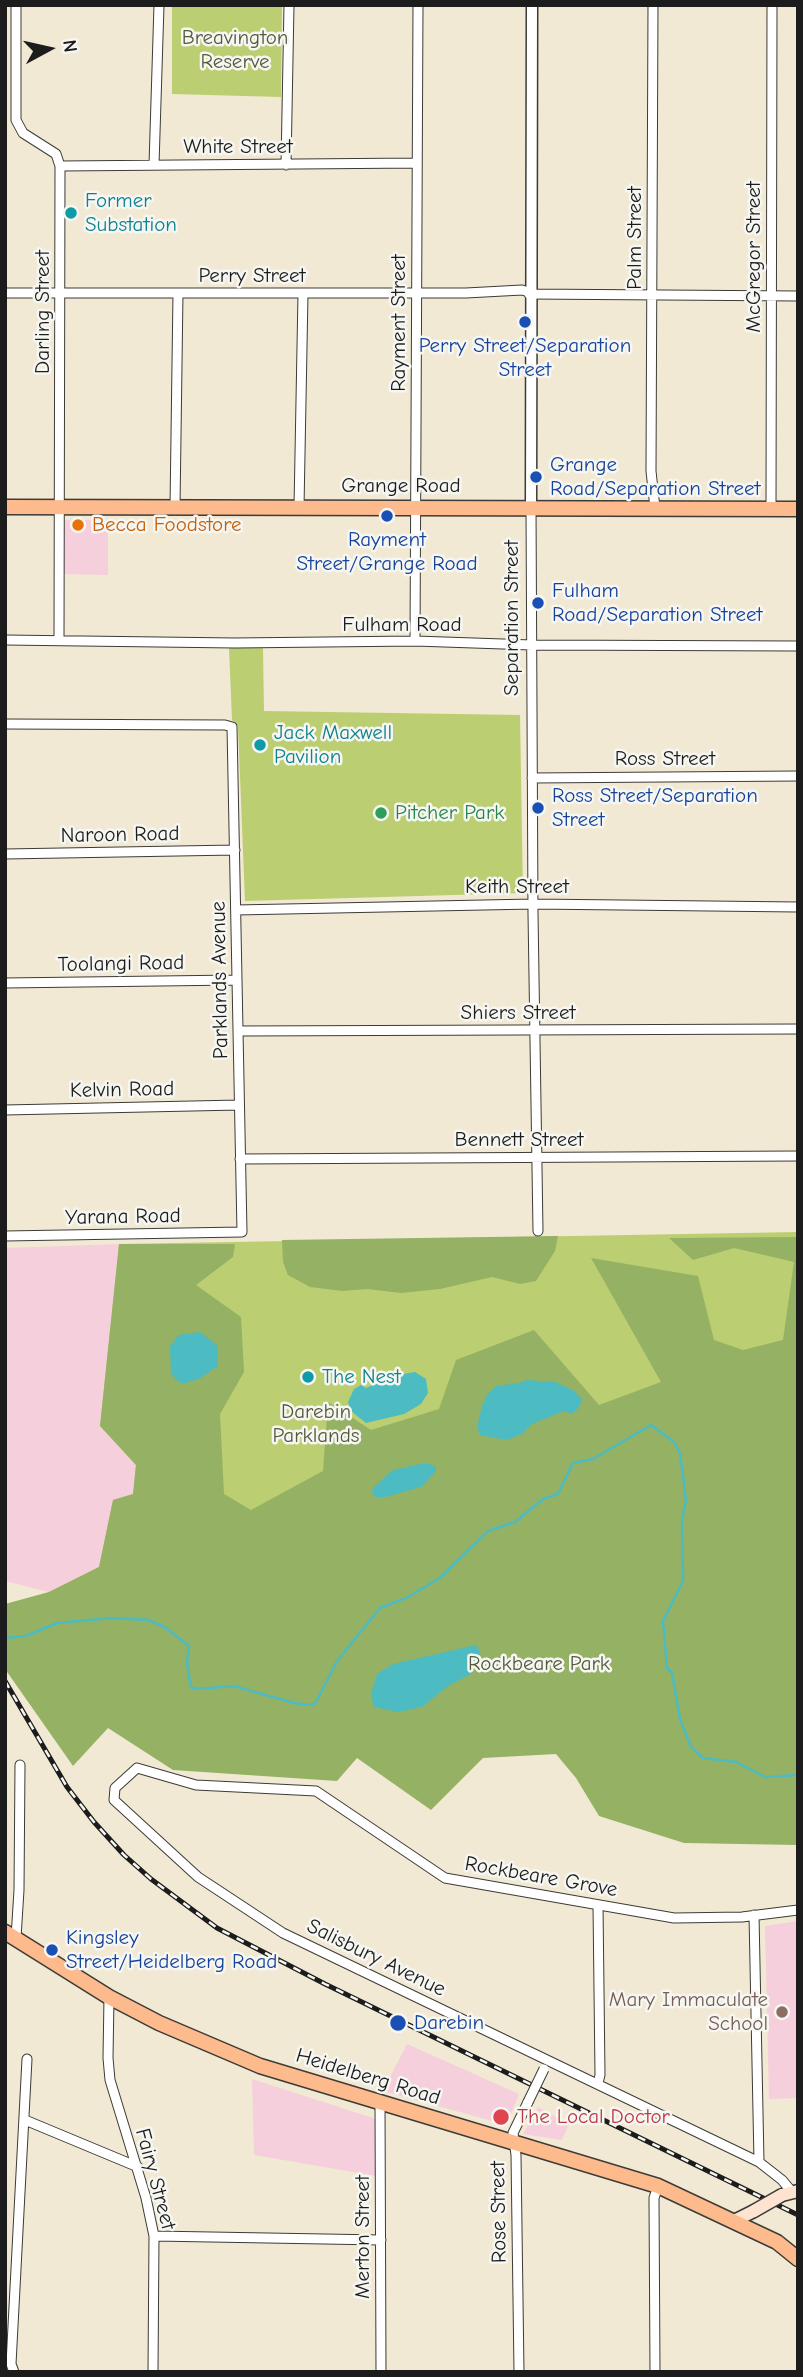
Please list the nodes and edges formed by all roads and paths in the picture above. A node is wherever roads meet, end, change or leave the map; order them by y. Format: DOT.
graph roads {
  1 [pos="16,5"];
  2 [pos="159,5"];
  3 [pos="289,5"];
  4 [pos="418,5"];
  5 [pos="532,5"];
  6 [pos="653,5"];
  7 [pos="772,5"];
  8 [pos="417,163"];
  9 [pos="154,165"];
  10 [pos="286,165"];
  11 [pos="60,166"];
  12 [pos="5,293"];
  13 [pos="61,293"];
  14 [pos="178,293"];
  15 [pos="416,293"];
  16 [pos="532,293"];
  17 [pos="303,294"];
  18 [pos="652,295"];
  19 [pos="772,296"];
  20 [pos="798,296"];
  21 [pos="5,507"];
  22 [pos="59,507"];
  23 [pos="299,507"];
  24 [pos="415,507"];
  25 [pos="531,507"];
  26 [pos="175,508"];
  27 [pos="651,508"];
  28 [pos="771,509"];
  29 [pos="798,509"];
  30 [pos="5,640"];
  31 [pos="59,640"];
  32 [pos="415,641"];
  33 [pos="532,645"];
  34 [pos="798,646"];
  35 [pos="5,724"];
  36 [pos="798,776"];
  37 [pos="532,778"];
  38 [pos="235,850"];
  39 [pos="5,854"];
  40 [pos="533,904"];
  41 [pos="798,907"];
  42 [pos="236,910"];
  43 [pos="237,980"];
  44 [pos="5,983"];
  45 [pos="798,1029"];
  46 [pos="238,1031"];
  47 [pos="534,1031"];
  48 [pos="239,1105"];
  49 [pos="5,1110"];
  50 [pos="798,1156"];
  51 [pos="536,1157"];
  52 [pos="240,1159"];
  53 [pos="538,1231"];
  54 [pos="242,1233"];
  55 [pos="5,1236"];
  56 [pos="20,1765"];
  57 [pos="114,1800"];
  58 [pos="598,1905"];
  59 [pos="798,1910"];
  60 [pos="754,1916"];
  61 [pos="10,1935"];
  62 [pos="109,1997"];
  63 [pos="27,2059"];
  64 [pos="546,2065"];
  65 [pos="598,2083"];
  66 [pos="380,2102"];
  67 [pos="25,2120"];
  68 [pos="514,2142"];
  69 [pos="759,2162"];
  70 [pos="138,2167"];
  71 [pos="658,2186"];
  72 [pos="791,2193"];
  73 [pos="736,2220"];
  74 [pos="154,2236"];
  75 [pos="381,2240"];
  76 [pos="798,2259"];
  77 [pos="14,2372"];
  78 [pos="153,2372"];
  79 [pos="382,2372"];
  80 [pos="519,2372"];
  81 [pos="655,2372"];
  1 -- 11 [label="street"];
  2 -- 9 [label="street"];
  3 -- 10 [label="street"];
  4 -- 8 [label="street, Rayment Street"];
  5 -- 16 [label="street, Separation Street"];
  6 -- 18 [label="street, Palm Street"];
  7 -- 19 [label="street, McGregor Street"];
  8 -- 10 [label="street, White Street"];
  8 -- 15 [label="street, Rayment Street"];
  9 -- 10 [label="street, White Street"];
  9 -- 11 [label="street, White Street"];
  11 -- 13 [label="street, Darling Street"];
  12 -- 13 [label="street, Perry Street"];
  13 -- 14 [label="street, Perry Street"];
  13 -- 22 [label="street, Darling Street"];
  14 -- 17 [label="street, Perry Street"];
  14 -- 26 [label="street"];
  15 -- 16 [label="street, Perry Street"];
  15 -- 17 [label="street, Perry Street"];
  15 -- 24 [label="street, Rayment Street"];
  16 -- 18 [label="street, Perry Street"];
  16 -- 25 [label="street, Separation Street"];
  17 -- 23 [label="street"];
  18 -- 19 [label="street, Perry Street"];
  18 -- 27 [label="street, Palm Street"];
  19 -- 20 [label="street, Perry Street"];
  19 -- 28 [label="street, McGregor Street"];
  21 -- 22 [label="main road, Grange Road"];
  22 -- 26 [label="main road, Grange Road"];
  22 -- 31 [label="street, Darling Street"];
  23 -- 24 [label="main road, Grange Road"];
  23 -- 26 [label="main road, Grange Road"];
  24 -- 25 [label="main road, Grange Road"];
  24 -- 32 [label="street, Rayment Street"];
  25 -- 27 [label="main road, Grange Road"];
  25 -- 33 [label="street, Separation Street"];
  27 -- 28 [label="main road, Grange Road"];
  28 -- 29 [label="main road, Grange Road"];
  30 -- 31 [label="street, Fulham Road"];
  31 -- 32 [label="street, Fulham Road"];
  32 -- 33 [label="street, Fulham Road"];
  33 -- 34 [label="street, Fulham Road"];
  33 -- 37 [label="street, Separation Street"];
  35 -- 38 [label="street, Parklands Avenue"];
  36 -- 37 [label="street, Ross Street"];
  37 -- 40 [label="street, Separation Street"];
  38 -- 39 [label="street, Naroon Road"];
  38 -- 42 [label="street, Parklands Avenue"];
  40 -- 41 [label="street, Keith Street"];
  40 -- 42 [label="street, Keith Street"];
  40 -- 47 [label="street, Separation Street"];
  42 -- 43 [label="street, Parklands Avenue"];
  43 -- 44 [label="street, Toolangi Road"];
  43 -- 46 [label="street, Parklands Avenue"];
  45 -- 47 [label="street, Shiers Street"];
  46 -- 47 [label="street, Shiers Street"];
  46 -- 48 [label="street, Parklands Avenue"];
  47 -- 51 [label="street, Separation Street"];
  48 -- 49 [label="street, Kelvin Road"];
  48 -- 52 [label="street, Parklands Avenue"];
  50 -- 51 [label="street, Bennett Street"];
  51 -- 52 [label="street, Bennett Street"];
  51 -- 53 [label="street, Separation Street"];
  52 -- 54 [label="street, Parklands Avenue"];
  54 -- 55 [label="street, Yarana Road"];
  56 -- 61 [label="street"];
  57 -- 58 [label="street, Rockbeare Grove"];
  57 -- 64 [label="street, Salisbury Avenue"];
  58 -- 60 [label="street, Rockbeare Grove"];
  58 -- 65 [label="street"];
  59 -- 60 [label="street, Rockbeare Grove"];
  60 -- 69 [label="street"];
  61 -- 62 [label="main road, Heidelberg Road"];
  62 -- 66 [label="main road, Heidelberg Road"];
  62 -- 70 [label="street, Fairy Street"];
  63 -- 67 [label="street"];
  64 -- 65 [label="street, Salisbury Avenue"];
  64 -- 68 [label="street, Rose Street, bridge"];
  65 -- 69 [label="street, Salisbury Avenue"];
  66 -- 68 [label="main road, Heidelberg Road"];
  66 -- 75 [label="street, Merton Street"];
  67 -- 70 [label="street"];
  67 -- 77 [label="street"];
  68 -- 71 [label="main road, Heidelberg Road"];
  68 -- 80 [label="street, Rose Street"];
  69 -- 72 [label="street, Salisbury Avenue"];
  70 -- 74 [label="street, Fairy Street"];
  71 -- 73 [label="main road, Heidelberg Road"];
  71 -- 81 [label="street"];
  72 -- 73 [label="main road, bridge"];
  73 -- 76 [label="main road, Heidelberg Road"];
  74 -- 75 [label="street"];
  74 -- 78 [label="street, Fairy Street"];
  75 -- 79 [label="street, Merton Street"];
}
